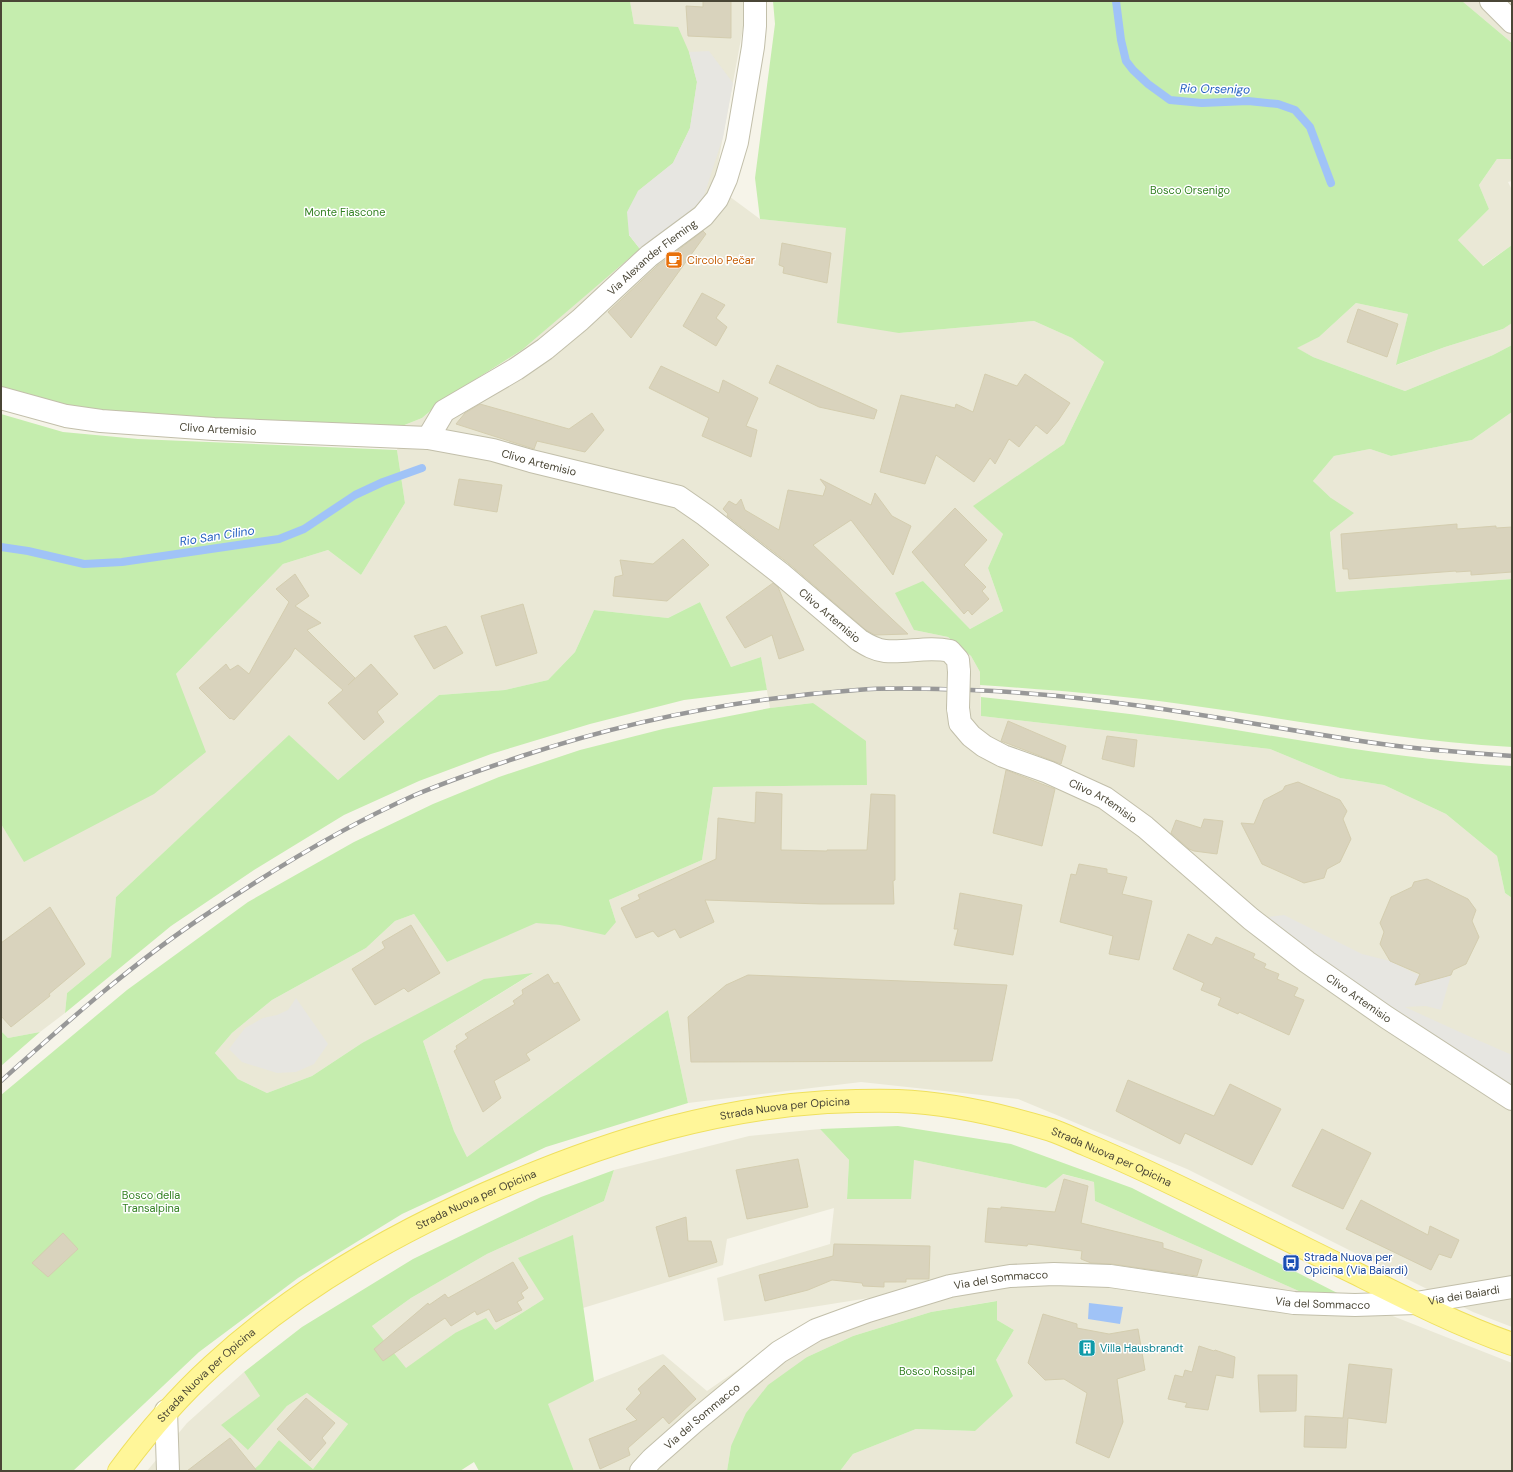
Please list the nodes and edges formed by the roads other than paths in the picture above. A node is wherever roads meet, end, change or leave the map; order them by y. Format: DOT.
graph roads {
  1 [pos="755,1"];
  2 [pos="1491,1"];
  3 [pos="1512,22"];
  4 [pos="1,398"];
  5 [pos="428,438"];
  6 [pos="1512,1099"];
  7 [pos="1512,1287"];
  8 [pos="1416,1304"];
  9 [pos="1512,1344"];
  10 [pos="166,1411"];
  11 [pos="119,1471"];
  12 [pos="168,1471"];
  13 [pos="641,1471"];
  1 -- 5 [label="street, Via Alexander Fleming"];
  2 -- 3 [label="street"];
  4 -- 5 [label="street, Clivo Artemisio"];
  5 -- 6 [label="street, Clivo Artemisio, bridge"];
  7 -- 8 [label="street, Via dei Baiardi"];
  8 -- 9 [label="main road, Strada Nuova per Opicina"];
  8 -- 10 [label="main road, Strada Nuova per Opicina"];
  8 -- 13 [label="street, Via del Sommacco"];
  10 -- 11 [label="main road, Strada Nuova per Opicina"];
  10 -- 12 [label="street"];
}
